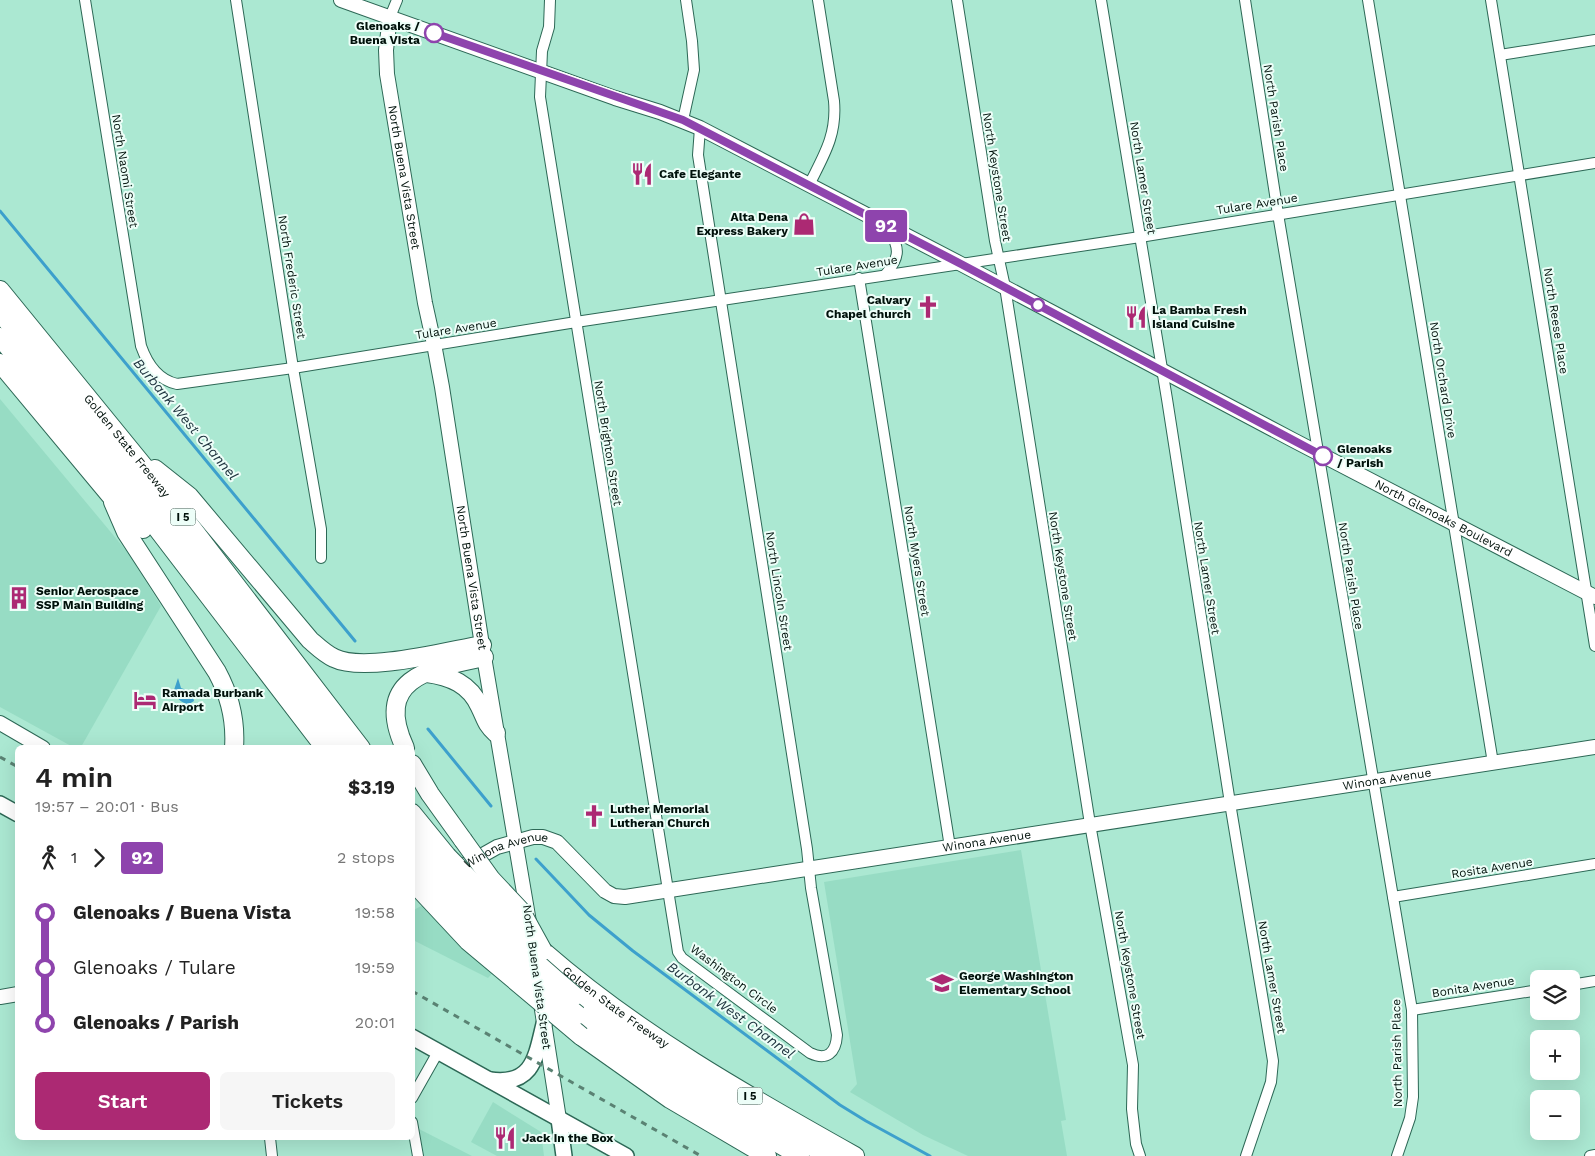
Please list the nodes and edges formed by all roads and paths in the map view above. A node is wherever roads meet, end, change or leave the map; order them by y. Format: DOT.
graph roads {
  1 [pos="85,0"];
  2 [pos="236,0"];
  3 [pos="341,0"];
  4 [pos="397,0"];
  5 [pos="550,0"];
  6 [pos="686,0"];
  7 [pos="818,0"];
  8 [pos="957,0"];
  9 [pos="1101,0"];
  10 [pos="1245,0"];
  11 [pos="1368,0"];
  12 [pos="1491,0"];
  13 [pos="390,17"];
  14 [pos="1595,40"];
  15 [pos="1500,55"];
  16 [pos="541,70"];
  17 [pos="683,120"];
  18 [pos="700,128"];
  19 [pos="1595,163"];
  20 [pos="1520,175"];
  21 [pos="809,184"];
  22 [pos="1400,194"];
  23 [pos="1278,214"];
  24 [pos="889,228"];
  25 [pos="1140,237"];
  26 [pos="998,258"];
  27 [pos="961,264"];
  28 [pos="886,274"];
  29 [pos="859,278"];
  30 [pos="1004,287"];
  31 [pos="0,290"];
  32 [pos="720,300"];
  33 [pos="0,312"];
  34 [pos="576,322"];
  35 [pos="0,337"];
  36 [pos="434,344"];
  37 [pos="141,346"];
  38 [pos="0,363"];
  39 [pos="293,368"];
  40 [pos="1162,370"];
  41 [pos="128,447"];
  42 [pos="1318,453"];
  43 [pos="110,495"];
  44 [pos="1454,524"];
  45 [pos="321,558"];
  46 [pos="1590,595"];
  47 [pos="1595,646"];
  48 [pos="483,651"];
  49 [pos="424,673"];
  50 [pos="0,723"];
  51 [pos="496,733"];
  52 [pos="38,745"];
  53 [pos="234,745"];
  54 [pos="308,745"];
  55 [pos="323,745"];
  56 [pos="341,745"];
  57 [pos="359,745"];
  58 [pos="404,745"];
  59 [pos="1595,747"];
  60 [pos="1494,763"];
  61 [pos="415,769"];
  62 [pos="1372,782"];
  63 [pos="1230,803"];
  64 [pos="0,804"];
  65 [pos="15,812"];
  66 [pos="415,824"];
  67 [pos="1090,824"];
  68 [pos="415,842"];
  69 [pos="515,842"];
  70 [pos="950,847"];
  71 [pos="1595,864"];
  72 [pos="426,866"];
  73 [pos="810,868"];
  74 [pos="668,890"];
  75 [pos="415,892"];
  76 [pos="1393,897"];
  77 [pos="543,951"];
  78 [pos="1595,981"];
  79 [pos="1580,984"];
  80 [pos="1530,991"];
  81 [pos="15,994"];
  82 [pos="0,997"];
  83 [pos="1412,1010"];
  84 [pos="544,1024"];
  85 [pos="415,1039"];
  86 [pos="438,1052"];
  87 [pos="828,1055"];
  88 [pos="488,1080"];
  89 [pos="415,1093"];
  90 [pos="559,1119"];
  91 [pos="415,1139"];
  92 [pos="270,1140"];
  93 [pos="1595,1155"];
  94 [pos="272,1156"];
  95 [pos="418,1156"];
  96 [pos="564,1156"];
  97 [pos="626,1156"];
  98 [pos="767,1156"];
  99 [pos="800,1156"];
  100 [pos="828,1156"];
  101 [pos="855,1156"];
  102 [pos="1140,1156"];
  103 [pos="1246,1156"];
  104 [pos="1398,1156"];
  105 [pos="1590,1156"];
  1 -- 37 [label="street, North Naomi Street"];
  2 -- 39 [label="street, North Frederic Street"];
  3 -- 13 [label="main road, North Glenoaks Boulevard"];
  4 -- 13 [label="street, North Buena Vista Street"];
  5 -- 16 [label="street, North Brighton Street"];
  6 -- 17 [label="street"];
  7 -- 21 [label="street"];
  8 -- 26 [label="street, North Keystone Street"];
  9 -- 25 [label="street, North Lamer Street"];
  10 -- 23 [label="street, North Parish Place"];
  11 -- 22 [label="street, North Orchard Drive"];
  12 -- 15 [label="street, North Reese Place"];
  13 -- 16 [label="main road, North Glenoaks Boulevard"];
  13 -- 36 [label="main road, North Buena Vista Street"];
  14 -- 15 [label="street"];
  15 -- 20 [label="street, North Reese Place"];
  16 -- 17 [label="main road, North Glenoaks Boulevard"];
  16 -- 34 [label="street, North Brighton Street"];
  17 -- 18 [label="main road, North Glenoaks Boulevard"];
  18 -- 21 [label="main road, North Glenoaks Boulevard"];
  18 -- 32 [label="street, North Lincoln Street"];
  19 -- 20 [label="street, Tulare Avenue"];
  20 -- 22 [label="street, Tulare Avenue"];
  20 -- 46 [label="street, North Reese Place"];
  21 -- 24 [label="main road, North Glenoaks Boulevard"];
  22 -- 23 [label="street, Tulare Avenue"];
  22 -- 44 [label="street, North Orchard Drive"];
  23 -- 25 [label="street, Tulare Avenue"];
  23 -- 42 [label="street, North Parish Place"];
  24 -- 27 [label="main road, North Glenoaks Boulevard"];
  24 -- 28 [label="street"];
  25 -- 26 [label="street, Tulare Avenue"];
  25 -- 40 [label="street, North Lamer Street"];
  26 -- 27 [label="street, Tulare Avenue"];
  26 -- 30 [label="street, North Keystone Street"];
  27 -- 28 [label="street, Tulare Avenue"];
  27 -- 30 [label="main road, North Glenoaks Boulevard"];
  28 -- 29 [label="street, Tulare Avenue"];
  29 -- 32 [label="street, Tulare Avenue"];
  29 -- 70 [label="street, North Myers Street"];
  30 -- 40 [label="main road, North Glenoaks Boulevard"];
  30 -- 67 [label="street, North Keystone Street"];
  31 -- 41 [label="highway, Golden State Freeway / I 5"];
  32 -- 34 [label="street, Tulare Avenue"];
  32 -- 73 [label="street, North Lincoln Street"];
  33 -- 56 [label="highway"];
  34 -- 36 [label="street, Tulare Avenue"];
  34 -- 74 [label="street, North Brighton Street"];
  35 -- 55 [label="highway"];
  36 -- 39 [label="street, Tulare Avenue"];
  36 -- 48 [label="main road, North Buena Vista Street"];
  37 -- 39 [label="street, Tulare Avenue"];
  38 -- 43 [label="highway"];
  39 -- 45 [label="street, North Frederic Street"];
  40 -- 42 [label="main road, North Glenoaks Boulevard"];
  40 -- 63 [label="street, North Lamer Street"];
  41 -- 48 [label="highway"];
  41 -- 57 [label="highway, Golden State Freeway / I 5"];
  42 -- 44 [label="main road, North Glenoaks Boulevard"];
  42 -- 62 [label="street, North Parish Place"];
  43 -- 53 [label="highway"];
  43 -- 54 [label="highway"];
  44 -- 46 [label="main road, North Glenoaks Boulevard"];
  44 -- 60 [label="street, North Orchard Drive"];
  46 -- 47 [label="street, North Reese Place"];
  48 -- 49 [label="highway"];
  48 -- 51 [label="main road, North Buena Vista Street"];
  49 -- 51 [label="highway"];
  49 -- 58 [label="highway"];
  50 -- 52 [label="main road"];
  51 -- 69 [label="main road, North Buena Vista Street"];
  59 -- 60 [label="main road, Winona Avenue"];
  60 -- 62 [label="main road, Winona Avenue"];
  61 -- 77 [label="highway, bridge"];
  62 -- 63 [label="main road, Winona Avenue"];
  62 -- 76 [label="street, North Parish Place"];
  63 -- 67 [label="main road, Winona Avenue"];
  63 -- 103 [label="street, North Lamer Street"];
  64 -- 65 [label="main road"];
  66 -- 72 [label="highway, Golden State Freeway / I 5"];
  67 -- 70 [label="main road, Winona Avenue"];
  67 -- 102 [label="street, North Keystone Street"];
  68 -- 72 [label="highway"];
  69 -- 74 [label="main road, Winona Avenue"];
  69 -- 75 [label="main road, Winona Avenue"];
  69 -- 84 [label="main road, North Buena Vista Street"];
  70 -- 73 [label="main road, Winona Avenue"];
  71 -- 76 [label="street, Rosita Avenue"];
  72 -- 77 [label="highway, Golden State Freeway / I 5, bridge"];
  72 -- 98 [label="highway, Golden State Freeway / I 5, bridge"];
  72 -- 99 [label="highway, bridge"];
  72 -- 100 [label="highway, bridge"];
  73 -- 74 [label="main road, Winona Avenue"];
  73 -- 87 [label="street, North Lincoln Street"];
  74 -- 87 [label="street, Washington Circle"];
  76 -- 83 [label="street, North Parish Place"];
  77 -- 101 [label="highway, Golden State Freeway / I 5"];
  78 -- 79 [label="street"];
  80 -- 83 [label="street, Bonita Avenue"];
  81 -- 82 [label="main road"];
  83 -- 104 [label="street, North Parish Place"];
  84 -- 88 [label="main road"];
  84 -- 90 [label="main road, North Buena Vista Street"];
  85 -- 86 [label="main road"];
  86 -- 88 [label="main road"];
  86 -- 89 [label="street"];
  88 -- 90 [label="main road"];
  90 -- 96 [label="main road, North Buena Vista Street"];
  90 -- 97 [label="main road"];
  91 -- 95 [label="street"];
  92 -- 94 [label="street"];
  93 -- 105 [label="street"];
}
